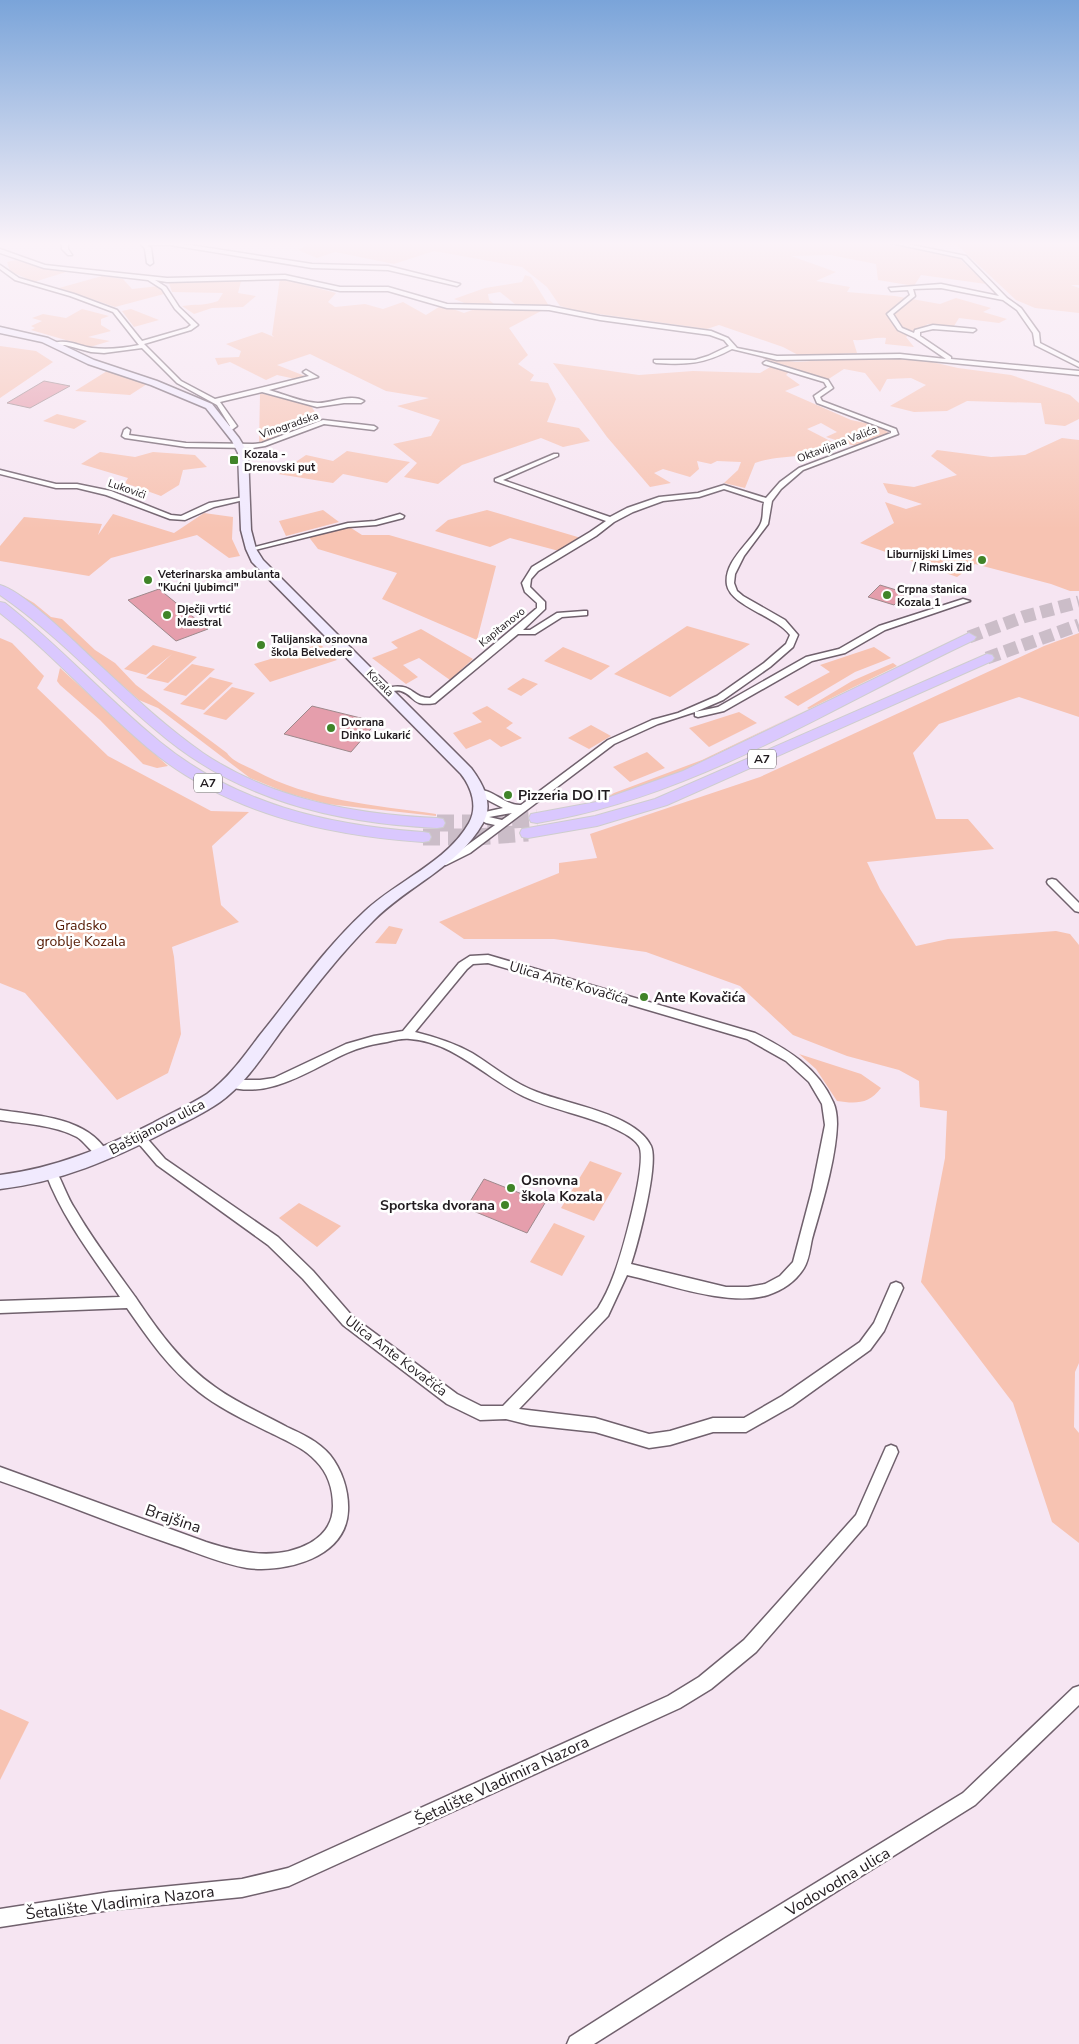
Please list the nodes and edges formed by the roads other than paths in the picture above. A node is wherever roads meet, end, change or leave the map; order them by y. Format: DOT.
graph roads {
  1 [pos="39,338"];
  2 [pos="136,338"];
  3 [pos="160,338"];
  4 [pos="724,338"];
  5 [pos="919,338"];
  6 [pos="1036,338"];
  7 [pos="56,344"];
  8 [pos="141,345"];
  9 [pos="731,347"];
  10 [pos="748,353"];
  11 [pos="952,360"];
  12 [pos="656,361"];
  13 [pos="1079,365"];
  14 [pos="306,372"];
  15 [pos="1079,373"];
  16 [pos="263,390"];
  17 [pos="215,401"];
  18 [pos="361,401"];
  19 [pos="374,428"];
  20 [pos="127,430"];
  21 [pos="229,430"];
  22 [pos="240,446"];
  23 [pos="556,455"];
  24 [pos="0,472"];
  25 [pos="244,499"];
  26 [pos="768,501"];
  27 [pos="400,516"];
  28 [pos="610,520"];
  29 [pos="251,549"];
  30 [pos="0,589"];
  31 [pos="966,601"];
  32 [pos="0,606"];
  33 [pos="584,613"];
  34 [pos="517,632"];
  35 [pos="969,637"];
  36 [pos="986,658"];
  37 [pos="385,690"];
  38 [pos="681,715"];
  39 [pos="479,792"];
  40 [pos="517,808"];
  41 [pos="479,816"];
  42 [pos="536,818"];
  43 [pos="437,822"];
  44 [pos="504,822"];
  45 [pos="528,833"];
  46 [pos="423,837"];
  47 [pos="429,870"];
  48 [pos="1052,882"];
  49 [pos="1079,909"];
  50 [pos="408,1034"];
  51 [pos="230,1084"];
  52 [pos="0,1115"];
  53 [pos="140,1138"];
  54 [pos="103,1154"];
  55 [pos="52,1174"];
  56 [pos="0,1182"];
  57 [pos="623,1268"];
  58 [pos="896,1288"];
  59 [pos="131,1302"];
  60 [pos="0,1307"];
  61 [pos="506,1412"];
  62 [pos="892,1452"];
  63 [pos="0,1474"];
  64 [pos="1079,1694"];
  65 [pos="0,1918"];
  66 [pos="577,2044"];
  1 -- 7 [label="main road, Kozala"];
  2 -- 8 [label="street"];
  3 -- 8 [label="street, Kozala"];
  4 -- 9 [label="street, Oktavijana Valića"];
  5 -- 11 [label="street, Oktavijana Valića"];
  6 -- 13 [label="street"];
  7 -- 8 [label="street, Kozala"];
  7 -- 21 [label="main road, Kozala"];
  8 -- 17 [label="street"];
  9 -- 10 [label="street, Oktavijana Valića"];
  9 -- 12 [label="street"];
  10 -- 11 [label="street, Oktavijana Valića"];
  10 -- 26 [label="street, Oktavijana Valića"];
  11 -- 15 [label="street, Oktavijana Valića"];
  14 -- 16 [label="street, Vinogradska"];
  16 -- 17 [label="street, Vinogradska"];
  16 -- 18 [label="street, Vinogradska"];
  17 -- 21 [label="street"];
  19 -- 22 [label="street, Vinogradska"];
  20 -- 22 [label="street"];
  21 -- 22 [label="main road, Kozala"];
  22 -- 25 [label="main road, Kozala"];
  23 -- 28 [label="street"];
  24 -- 25 [label="street, Lukovići"];
  25 -- 29 [label="main road, Kozala"];
  26 -- 28 [label="street, Kapitanovo"];
  26 -- 38 [label="street"];
  27 -- 29 [label="street"];
  28 -- 34 [label="street, Kapitanovo"];
  29 -- 37 [label="main road, Kozala"];
  30 -- 43 [label="highway, A7"];
  31 -- 38 [label="street"];
  32 -- 46 [label="highway, A7"];
  33 -- 34 [label="street"];
  34 -- 37 [label="street, Kapitanovo"];
  35 -- 42 [label="highway, A7"];
  36 -- 45 [label="highway, A7"];
  37 -- 39 [label="main road, Kozala"];
  38 -- 40 [label="street"];
  39 -- 40 [label="street"];
  39 -- 41 [label="main road"];
  40 -- 41 [label="street"];
  40 -- 44 [label="street"];
  41 -- 44 [label="street"];
  41 -- 47 [label="main road"];
  44 -- 47 [label="street"];
  47 -- 51 [label="main road, Baštijanova ulica"];
  48 -- 49 [label="street"];
  50 -- 51 [label="street"];
  50 -- 57 [label="street"];
  50 -- 57 [label="street, Ulica Ante Kovačića"];
  51 -- 53 [label="main road, Baštijanova ulica"];
  52 -- 54 [label="street, Baštijanova ulica"];
  53 -- 54 [label="main road, Baštijanova ulica"];
  53 -- 61 [label="street, Ulica Ante Kovačića"];
  54 -- 55 [label="main road, Baštijanova ulica"];
  55 -- 56 [label="main road, Baštijanova ulica"];
  55 -- 59 [label="street"];
  57 -- 61 [label="street"];
  58 -- 61 [label="street, Ulica Ante Kovačića"];
  59 -- 60 [label="street"];
  59 -- 63 [label="street, Brajšina"];
  62 -- 65 [label="street, Šetalište Vladimira Nazora"];
  64 -- 66 [label="street, Vodovodna ulica"];
}
